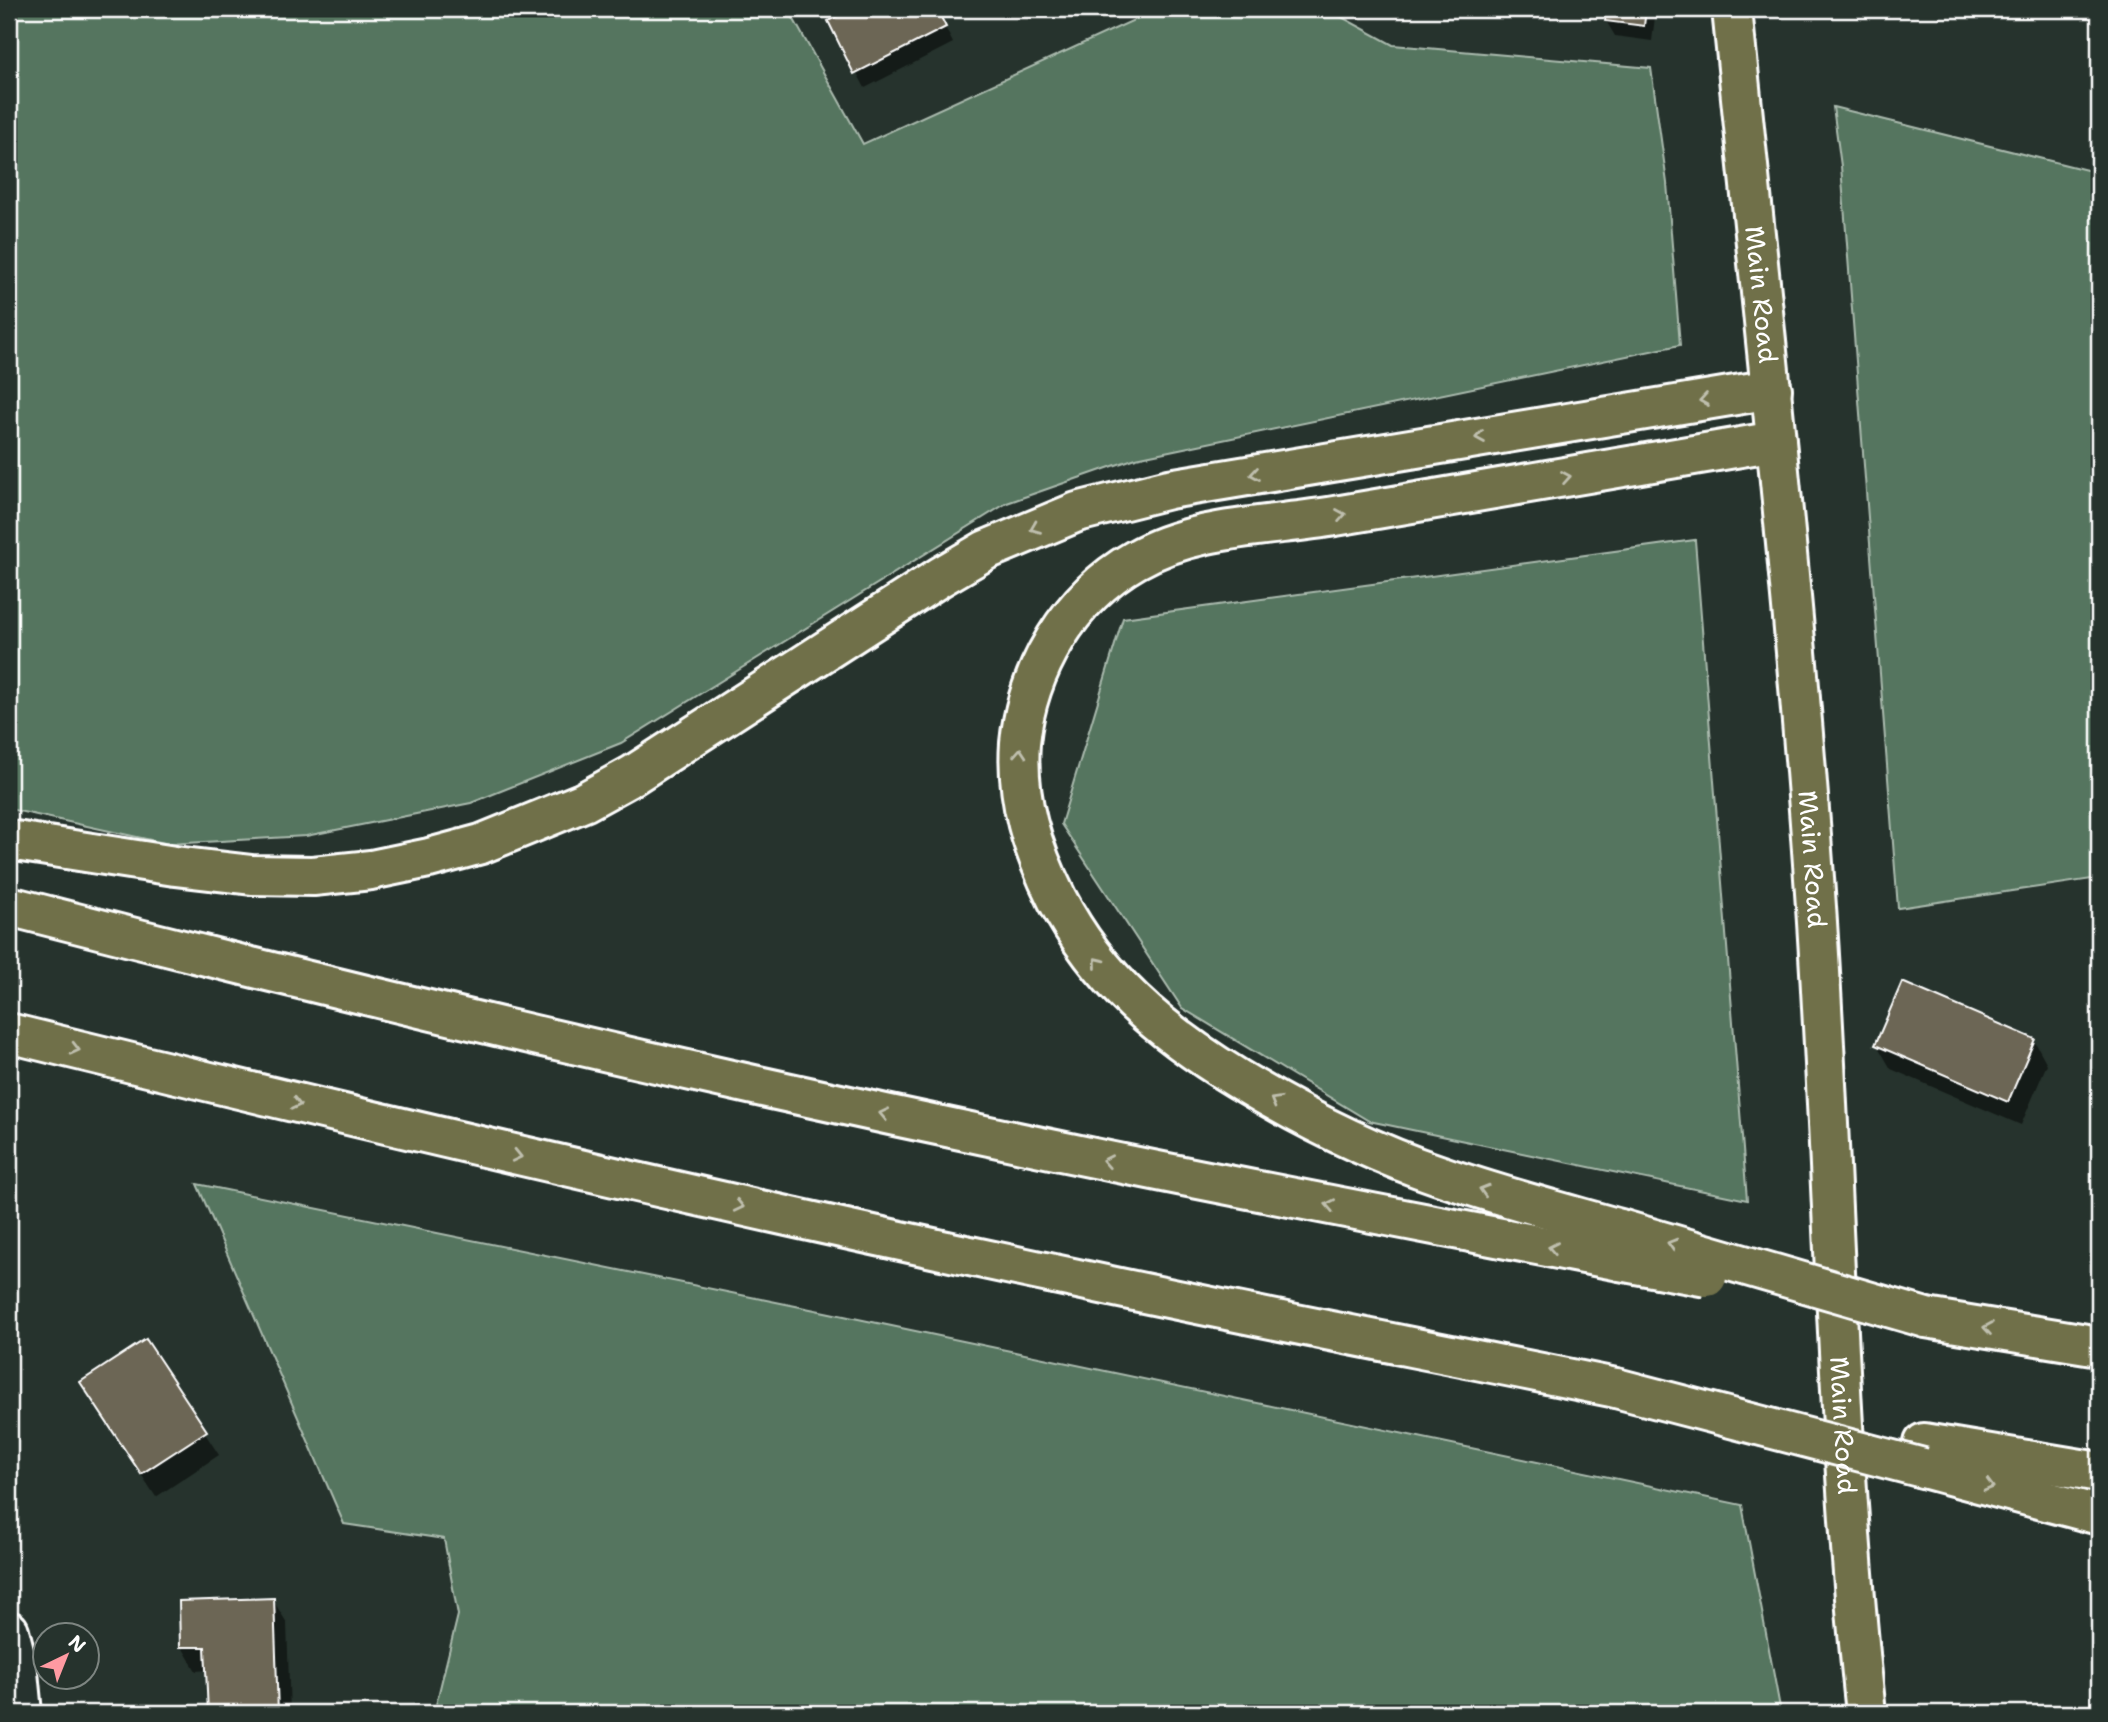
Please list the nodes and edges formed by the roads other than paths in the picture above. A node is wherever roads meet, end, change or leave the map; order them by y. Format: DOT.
graph roads {
  1 [pos="1732,9"];
  2 [pos="1772,389"];
  3 [pos="1776,441"];
  4 [pos="9,840"];
  5 [pos="9,906"];
  6 [pos="9,1033"];
  7 [pos="1620,1245"];
  8 [pos="2099,1346"];
  9 [pos="1924,1456"];
  10 [pos="2099,1472"];
  11 [pos="2099,1515"];
  12 [pos="9,1631"];
  13 [pos="22,1713"];
  14 [pos="1866,1713"];
  1 -- 2 [label="main road, Main Road"];
  2 -- 3 [label="main road, Main Road"];
  2 -- 4 [label="main road, one-way"];
  7 -- 3 [label="main road, one-way"];
  3 -- 14 [label="main road, Main Road"];
  7 -- 5 [label="main road, one-way"];
  6 -- 9 [label="main road, one-way, bridge"];
  8 -- 7 [label="main road, one-way, bridge"];
  9 -- 10 [label="main road"];
  9 -- 11 [label="main road, one-way"];
  12 -- 13 [label="street"];
}
